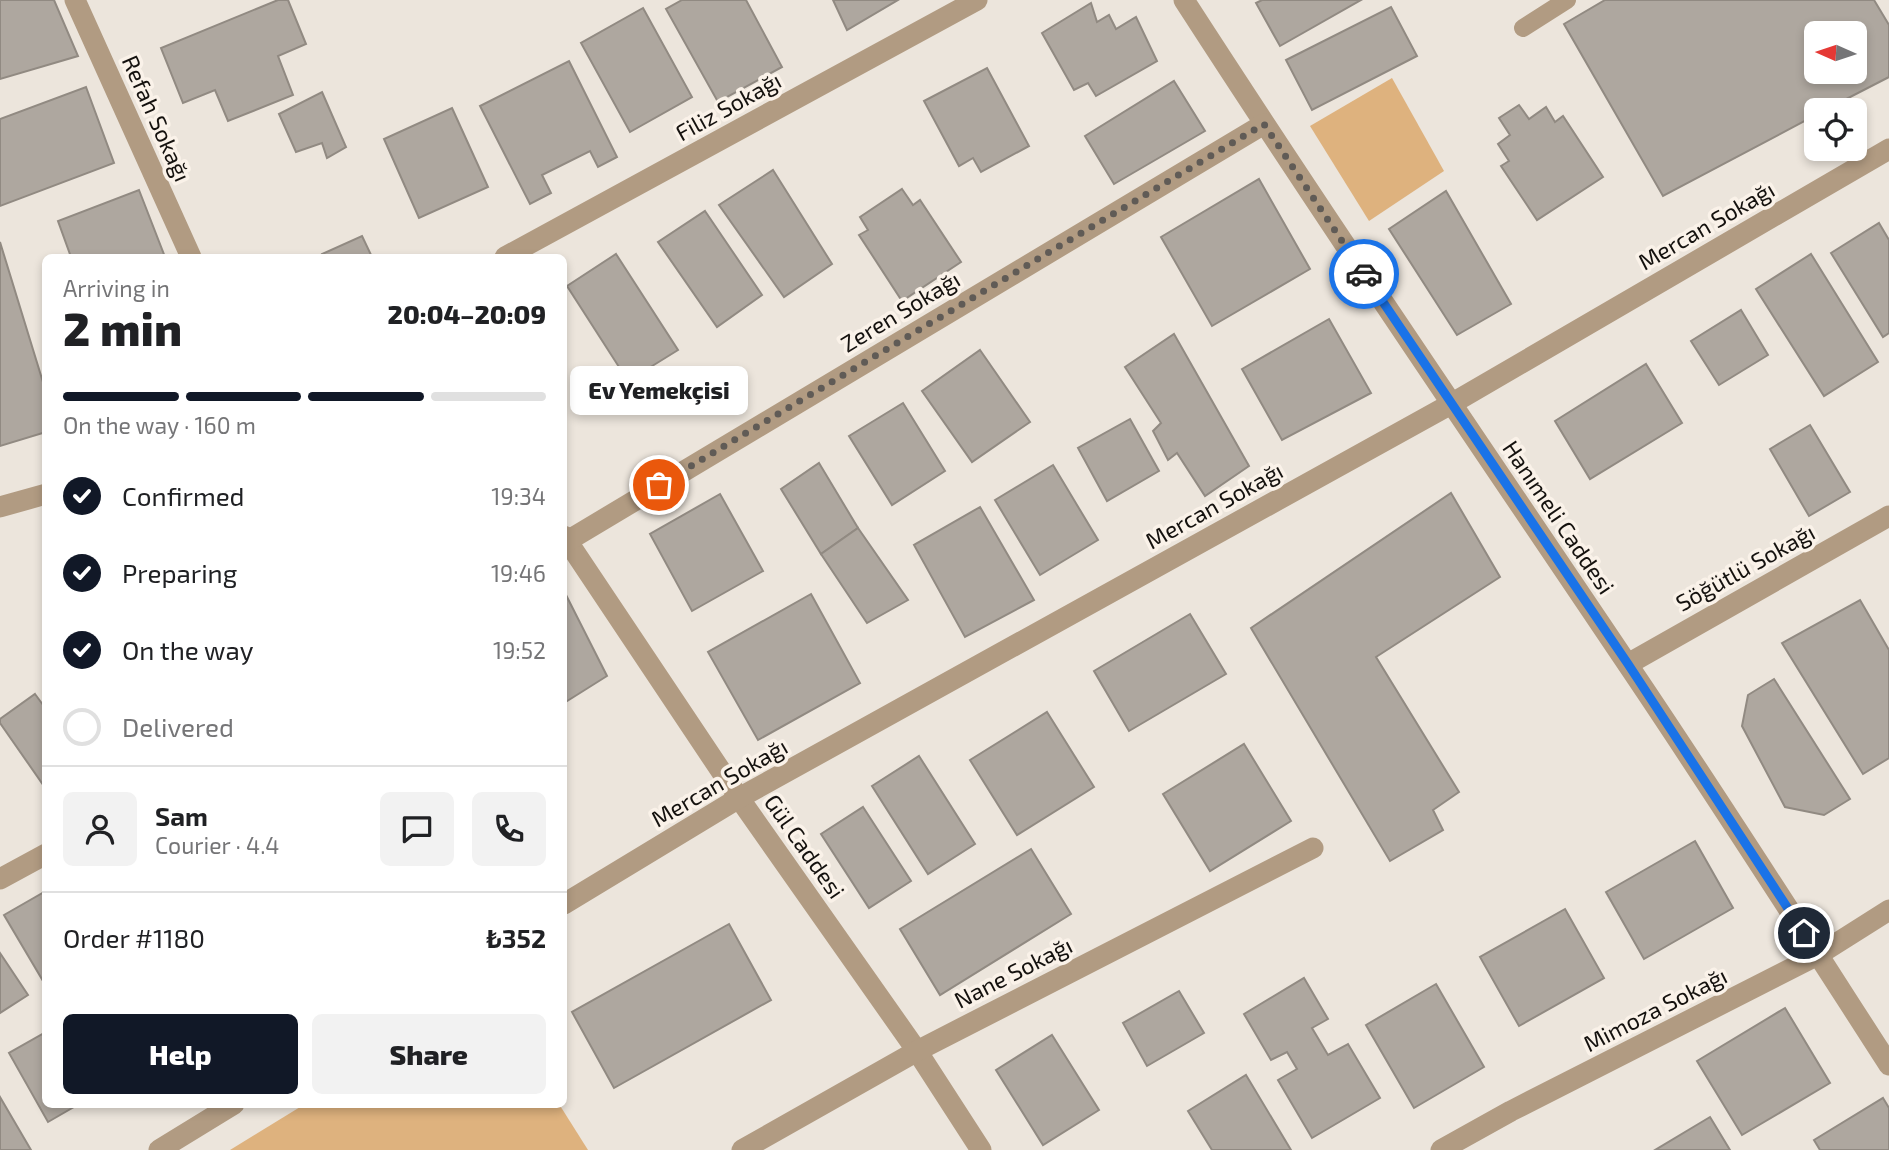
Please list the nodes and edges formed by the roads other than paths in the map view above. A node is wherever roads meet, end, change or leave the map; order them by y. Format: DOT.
graph roads {
  1 [pos="75,0"];
  2 [pos="977,0"];
  3 [pos="1184,0"];
  4 [pos="1567,0"];
  5 [pos="1523,28"];
  6 [pos="1264,124"];
  7 [pos="1889,149"];
  8 [pos="190,254"];
  9 [pos="511,254"];
  10 [pos="1451,404"];
  11 [pos="42,495"];
  12 [pos="0,506"];
  13 [pos="1889,516"];
  14 [pos="567,538"];
  15 [pos="567,544"];
  16 [pos="1628,664"];
  17 [pos="739,798"];
  18 [pos="1313,848"];
  19 [pos="42,856"];
  20 [pos="0,879"];
  21 [pos="567,902"];
  22 [pos="1889,910"];
  23 [pos="1818,955"];
  24 [pos="917,1051"];
  25 [pos="1889,1065"];
  26 [pos="227,1108"];
  27 [pos="159,1150"];
  28 [pos="742,1150"];
  29 [pos="981,1150"];
  30 [pos="1441,1150"];
  1 -- 8 [label="street, Refah Sokağı"];
  2 -- 9 [label="street, Filiz Sokağı"];
  3 -- 6 [label="street, Hanımeli Caddesi"];
  4 -- 5 [label="lane"];
  6 -- 10 [label="street, Hanımeli Caddesi"];
  6 -- 14 [label="street, Zeren Sokağı"];
  7 -- 10 [label="street, Mercan Sokağı"];
  10 -- 16 [label="street, Hanımeli Caddesi"];
  10 -- 17 [label="street, Mercan Sokağı"];
  11 -- 12 [label="street"];
  13 -- 16 [label="street, Söğütlü Sokağı"];
  15 -- 17 [label="street, Gül Caddesi"];
  16 -- 23 [label="street, Hanımeli Caddesi"];
  17 -- 21 [label="street, Mercan Sokağı"];
  17 -- 24 [label="street, Gül Caddesi"];
  18 -- 24 [label="street, Nane Sokağı"];
  19 -- 20 [label="street"];
  22 -- 23 [label="street, Mimoza Sokağı"];
  23 -- 25 [label="street, Hanımeli Caddesi"];
  23 -- 30 [label="street, Mimoza Sokağı"];
  24 -- 28 [label="street, Nane Sokağı"];
  24 -- 29 [label="street, Gül Caddesi"];
  26 -- 27 [label="street"];
}
